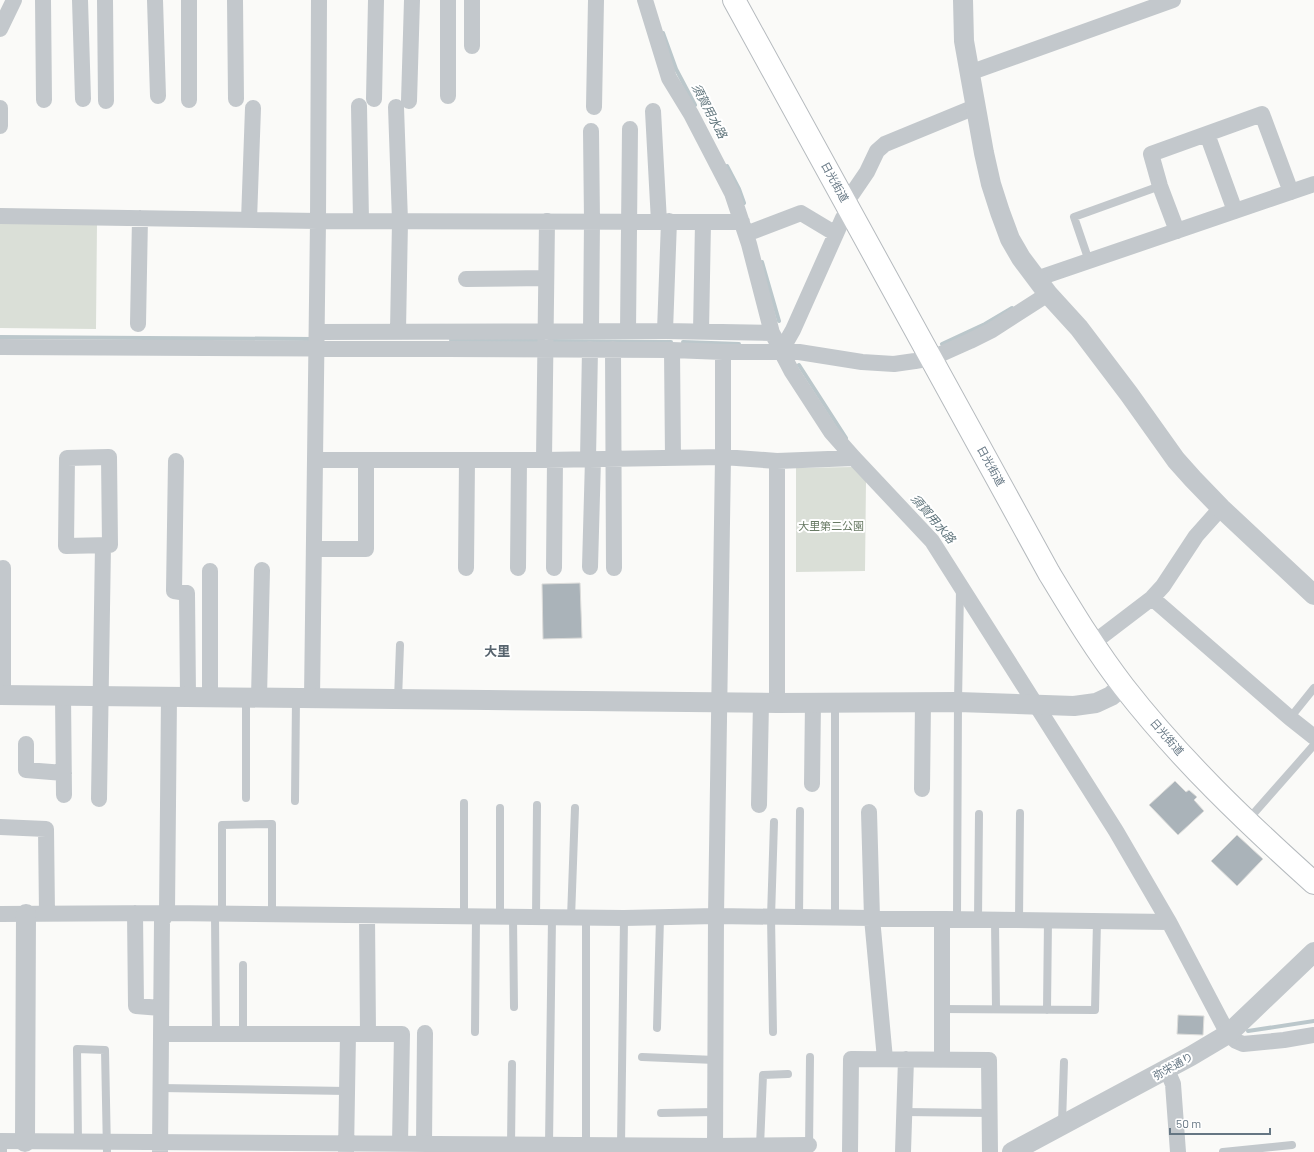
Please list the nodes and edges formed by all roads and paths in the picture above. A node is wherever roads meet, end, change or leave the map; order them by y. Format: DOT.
graph roads {
  1 [pos="14,0"];
  2 [pos="43,0"];
  3 [pos="80,0"];
  4 [pos="105,0"];
  5 [pos="155,0"];
  6 [pos="189,0"];
  7 [pos="235,0"];
  8 [pos="319,0"];
  9 [pos="376,0"];
  10 [pos="412,0"];
  11 [pos="448,0"];
  12 [pos="472,0"];
  13 [pos="596,0"];
  14 [pos="645,0"];
  15 [pos="734,0"];
  16 [pos="963,0"];
  17 [pos="1173,0"];
  18 [pos="0,29"];
  19 [pos="472,46"];
  20 [pos="969,73"];
  21 [pos="158,96"];
  22 [pos="448,96"];
  23 [pos="83,99"];
  24 [pos="236,99"];
  25 [pos="374,99"];
  26 [pos="44,100"];
  27 [pos="190,100"];
  28 [pos="106,101"];
  29 [pos="359,106"];
  30 [pos="594,107"];
  31 [pos="975,107"];
  32 [pos="0,108"];
  33 [pos="253,108"];
  34 [pos="653,111"];
  35 [pos="0,126"];
  36 [pos="630,129"];
  37 [pos="591,131"];
  38 [pos="1207,134"];
  39 [pos="1314,184"];
  40 [pos="1160,186"];
  41 [pos="1291,192"];
  42 [pos="848,206"];
  43 [pos="1235,211"];
  44 [pos="0,216"];
  45 [pos="140,218"];
  46 [pos="249,220"];
  47 [pos="318,221"];
  48 [pos="361,221"];
  49 [pos="400,221"];
  50 [pos="547,221"];
  51 [pos="592,221"];
  52 [pos="630,221"];
  53 [pos="664,222"];
  54 [pos="703,222"];
  55 [pos="744,228"];
  56 [pos="1177,231"];
  57 [pos="836,234"];
  58 [pos="1089,261"];
  59 [pos="546,278"];
  60 [pos="466,279"];
  61 [pos="1042,287"];
  62 [pos="138,324"];
  63 [pos="398,331"];
  64 [pos="546,331"];
  65 [pos="592,331"];
  66 [pos="628,331"];
  67 [pos="665,331"];
  68 [pos="702,332"];
  69 [pos="772,333"];
  70 [pos="316,339"];
  71 [pos="0,347"];
  72 [pos="546,349"];
  73 [pos="590,349"];
  74 [pos="613,349"];
  75 [pos="672,350"];
  76 [pos="781,351"];
  77 [pos="722,352"];
  78 [pos="932,358"];
  79 [pos="723,457"];
  80 [pos="673,458"];
  81 [pos="854,458"];
  82 [pos="590,459"];
  83 [pos="614,459"];
  84 [pos="315,460"];
  85 [pos="366,460"];
  86 [pos="467,460"];
  87 [pos="519,460"];
  88 [pos="550,460"];
  89 [pos="176,461"];
  90 [pos="777,461"];
  91 [pos="1221,508"];
  92 [pos="103,545"];
  93 [pos="314,549"];
  94 [pos="590,567"];
  95 [pos="3,568"];
  96 [pos="466,568"];
  97 [pos="518,568"];
  98 [pos="554,568"];
  99 [pos="614,568"];
  100 [pos="262,570"];
  101 [pos="210,571"];
  102 [pos="960,584"];
  103 [pos="1314,595"];
  104 [pos="1152,598"];
  105 [pos="1093,643"];
  106 [pos="400,645"];
  107 [pos="1123,686"];
  108 [pos="1314,688"];
  109 [pos="1,695"];
  110 [pos="63,695"];
  111 [pos="100,696"];
  112 [pos="178,696"];
  113 [pos="210,697"];
  114 [pos="252,697"];
  115 [pos="304,698"];
  116 [pos="398,699"];
  117 [pos="720,702"];
  118 [pos="769,702"];
  119 [pos="813,702"];
  120 [pos="836,702"];
  121 [pos="923,702"];
  122 [pos="958,702"];
  123 [pos="1035,704"];
  124 [pos="1290,718"];
  125 [pos="1314,737"];
  126 [pos="26,744"];
  127 [pos="1314,745"];
  128 [pos="64,773"];
  129 [pos="812,784"];
  130 [pos="922,789"];
  131 [pos="64,795"];
  132 [pos="246,798"];
  133 [pos="99,799"];
  134 [pos="295,801"];
  135 [pos="464,803"];
  136 [pos="537,805"];
  137 [pos="759,805"];
  138 [pos="500,808"];
  139 [pos="575,808"];
  140 [pos="800,811"];
  141 [pos="869,812"];
  142 [pos="1020,813"];
  143 [pos="979,814"];
  144 [pos="774,822"];
  145 [pos="1246,822"];
  146 [pos="0,827"];
  147 [pos="1314,883"];
  148 [pos="135,913"];
  149 [pos="167,913"];
  150 [pos="0,914"];
  151 [pos="26,914"];
  152 [pos="47,914"];
  153 [pos="219,914"];
  154 [pos="272,914"];
  155 [pos="367,916"];
  156 [pos="716,916"];
  157 [pos="470,917"];
  158 [pos="507,917"];
  159 [pos="771,917"];
  160 [pos="799,917"];
  161 [pos="544,918"];
  162 [pos="579,918"];
  163 [pos="624,918"];
  164 [pos="660,918"];
  165 [pos="835,918"];
  166 [pos="872,918"];
  167 [pos="950,919"];
  168 [pos="978,919"];
  169 [pos="995,920"];
  170 [pos="1019,920"];
  171 [pos="1048,920"];
  172 [pos="1097,921"];
  173 [pos="1169,922"];
  174 [pos="1314,952"];
  175 [pos="243,965"];
  176 [pos="514,1007"];
  177 [pos="161,1008"];
  178 [pos="942,1009"];
  179 [pos="996,1009"];
  180 [pos="1047,1010"];
  181 [pos="657,1028"];
  182 [pos="476,1032"];
  183 [pos="773,1032"];
  184 [pos="426,1033"];
  185 [pos="161,1034"];
  186 [pos="216,1034"];
  187 [pos="243,1034"];
  188 [pos="348,1034"];
  189 [pos="368,1034"];
  190 [pos="1228,1034"];
  191 [pos="1314,1035"];
  192 [pos="642,1057"];
  193 [pos="810,1057"];
  194 [pos="885,1059"];
  195 [pos="906,1059"];
  196 [pos="942,1059"];
  197 [pos="715,1060"];
  198 [pos="1064,1062"];
  199 [pos="512,1064"];
  200 [pos="1167,1070"];
  201 [pos="788,1074"];
  202 [pos="161,1088"];
  203 [pos="347,1091"];
  204 [pos="715,1112"];
  205 [pos="904,1112"];
  206 [pos="661,1113"];
  207 [pos="990,1113"];
  208 [pos="1062,1126"];
  209 [pos="25,1142"];
  210 [pos="78,1142"];
  211 [pos="400,1144"];
  212 [pos="424,1144"];
  213 [pos="2,1145"];
  214 [pos="549,1145"];
  215 [pos="1292,1145"];
  216 [pos="586,1146"];
  217 [pos="760,1146"];
  218 [pos="52,1147"];
  219 [pos="107,1147"];
  220 [pos="160,1147"];
  221 [pos="224,1147"];
  222 [pos="503,1147"];
  223 [pos="346,1148"];
  224 [pos="472,1148"];
  225 [pos="621,1149"];
  226 [pos="659,1149"];
  227 [pos="715,1149"];
  228 [pos="809,1149"];
  229 [pos="850,1152"];
  230 [pos="903,1152"];
  231 [pos="990,1152"];
  232 [pos="1012,1152"];
  233 [pos="1178,1152"];
  234 [pos="1223,1152"];
  1 -- 18 [label="street"];
  2 -- 26 [label="street"];
  3 -- 23 [label="street"];
  4 -- 28 [label="street"];
  5 -- 21 [label="street"];
  6 -- 27 [label="street"];
  7 -- 24 [label="street"];
  8 -- 47 [label="street"];
  9 -- 25 [label="street"];
  10 -- 49 [label="street"];
  11 -- 22 [label="street"];
  12 -- 19 [label="street"];
  13 -- 30 [label="street"];
  14 -- 55 [label="street"];
  15 -- 42 [label="main road, 日光街道"];
  16 -- 20 [label="street"];
  17 -- 20 [label="street"];
  20 -- 31 [label="street"];
  29 -- 48 [label="street"];
  31 -- 42 [label="street"];
  31 -- 61 [label="street"];
  32 -- 35 [label="street"];
  33 -- 46 [label="street"];
  34 -- 53 [label="street"];
  36 -- 52 [label="street"];
  37 -- 51 [label="street"];
  38 -- 40 [label="street"];
  38 -- 41 [label="street"];
  38 -- 43 [label="street"];
  39 -- 41 [label="street"];
  40 -- 56 [label="street"];
  40 -- 58 [label="lane"];
  41 -- 43 [label="street"];
  42 -- 57 [label="street"];
  42 -- 78 [label="main road, 日光街道"];
  43 -- 56 [label="street"];
  44 -- 45 [label="street"];
  45 -- 46 [label="street"];
  45 -- 62 [label="street"];
  46 -- 47 [label="street"];
  47 -- 48 [label="street"];
  47 -- 70 [label="street"];
  48 -- 49 [label="street"];
  49 -- 50 [label="street"];
  49 -- 63 [label="street"];
  50 -- 51 [label="street"];
  50 -- 59 [label="street"];
  51 -- 52 [label="street"];
  51 -- 65 [label="street"];
  52 -- 53 [label="street"];
  52 -- 66 [label="street"];
  53 -- 54 [label="street"];
  53 -- 67 [label="street"];
  54 -- 55 [label="street"];
  54 -- 68 [label="street"];
  55 -- 57 [label="street"];
  55 -- 69 [label="street"];
  56 -- 58 [label="street"];
  57 -- 76 [label="street"];
  58 -- 61 [label="street"];
  59 -- 60 [label="street"];
  59 -- 64 [label="street"];
  61 -- 78 [label="street"];
  61 -- 91 [label="street"];
  63 -- 64 [label="street"];
  63 -- 70 [label="street"];
  64 -- 65 [label="street"];
  64 -- 72 [label="street"];
  65 -- 66 [label="street"];
  66 -- 67 [label="street"];
  67 -- 68 [label="street"];
  68 -- 69 [label="street"];
  69 -- 76 [label="street"];
  70 -- 71 [label="street"];
  70 -- 72 [label="street"];
  70 -- 84 [label="street"];
  72 -- 73 [label="street"];
  72 -- 88 [label="street"];
  73 -- 74 [label="street"];
  73 -- 82 [label="street"];
  74 -- 75 [label="street"];
  74 -- 83 [label="street"];
  75 -- 77 [label="street"];
  75 -- 80 [label="street"];
  76 -- 77 [label="street"];
  76 -- 78 [label="street"];
  76 -- 81 [label="street"];
  77 -- 79 [label="street"];
  78 -- 105 [label="main road, 日光街道"];
  79 -- 80 [label="street"];
  79 -- 90 [label="street"];
  79 -- 117 [label="street"];
  80 -- 83 [label="street"];
  81 -- 90 [label="street"];
  81 -- 102 [label="street"];
  82 -- 83 [label="street"];
  82 -- 88 [label="street"];
  82 -- 94 [label="street"];
  83 -- 99 [label="street"];
  84 -- 85 [label="street"];
  84 -- 93 [label="street"];
  85 -- 86 [label="street"];
  85 -- 93 [label="street"];
  86 -- 87 [label="street"];
  86 -- 96 [label="street"];
  87 -- 88 [label="street"];
  87 -- 97 [label="street"];
  88 -- 98 [label="street"];
  89 -- 112 [label="street"];
  90 -- 118 [label="street"];
  91 -- 103 [label="street"];
  91 -- 104 [label="street"];
  92 -- 92 [label="street"];
  92 -- 111 [label="street"];
  93 -- 115 [label="street"];
  95 -- 109 [label="street"];
  100 -- 114 [label="street"];
  101 -- 113 [label="street"];
  102 -- 122 [label="lane"];
  102 -- 123 [label="street"];
  104 -- 105 [label="street"];
  104 -- 124 [label="street"];
  105 -- 107 [label="main road, 日光街道"];
  106 -- 116 [label="lane"];
  107 -- 123 [label="street"];
  107 -- 145 [label="main road, 日光街道"];
  108 -- 124 [label="lane"];
  109 -- 110 [label="street"];
  110 -- 111 [label="street"];
  110 -- 128 [label="street"];
  111 -- 112 [label="street"];
  111 -- 133 [label="street"];
  112 -- 113 [label="street"];
  112 -- 149 [label="street"];
  113 -- 114 [label="street"];
  114 -- 115 [label="street"];
  114 -- 132 [label="lane"];
  115 -- 116 [label="street"];
  115 -- 134 [label="lane"];
  116 -- 117 [label="street"];
  117 -- 118 [label="street"];
  117 -- 156 [label="street"];
  118 -- 119 [label="street"];
  118 -- 137 [label="street"];
  119 -- 120 [label="street"];
  119 -- 129 [label="street"];
  120 -- 121 [label="street"];
  120 -- 165 [label="lane"];
  121 -- 122 [label="street"];
  121 -- 130 [label="street"];
  122 -- 123 [label="street"];
  122 -- 167 [label="lane"];
  123 -- 173 [label="street"];
  124 -- 125 [label="street"];
  126 -- 128 [label="street"];
  127 -- 145 [label="lane"];
  128 -- 131 [label="street"];
  135 -- 157 [label="lane"];
  136 -- 161 [label="lane"];
  138 -- 158 [label="lane"];
  139 -- 162 [label="lane"];
  140 -- 160 [label="lane"];
  141 -- 166 [label="street"];
  142 -- 170 [label="lane"];
  143 -- 168 [label="lane"];
  144 -- 159 [label="lane"];
  145 -- 147 [label="main road, 日光街道"];
  146 -- 152 [label="street"];
  148 -- 149 [label="street"];
  148 -- 152 [label="street"];
  148 -- 177 [label="street"];
  149 -- 153 [label="street"];
  149 -- 177 [label="street"];
  150 -- 151 [label="street"];
  151 -- 152 [label="street"];
  151 -- 209 [label="street"];
  153 -- 154 [label="street"];
  153 -- 154 [label="lane"];
  153 -- 186 [label="lane"];
  154 -- 155 [label="street"];
  155 -- 157 [label="street"];
  155 -- 189 [label="street"];
  156 -- 159 [label="street"];
  156 -- 164 [label="street"];
  156 -- 197 [label="street"];
  157 -- 158 [label="street"];
  157 -- 182 [label="lane"];
  158 -- 161 [label="street"];
  158 -- 176 [label="lane"];
  159 -- 160 [label="street"];
  159 -- 183 [label="lane"];
  160 -- 165 [label="street"];
  161 -- 162 [label="street"];
  161 -- 214 [label="lane"];
  162 -- 163 [label="street"];
  162 -- 216 [label="lane"];
  163 -- 164 [label="street"];
  163 -- 225 [label="lane"];
  164 -- 181 [label="lane"];
  165 -- 166 [label="street"];
  166 -- 167 [label="street"];
  166 -- 194 [label="street"];
  167 -- 168 [label="street"];
  167 -- 178 [label="street"];
  168 -- 169 [label="street"];
  169 -- 170 [label="street"];
  169 -- 179 [label="lane"];
  170 -- 171 [label="street"];
  171 -- 172 [label="street"];
  171 -- 180 [label="lane"];
  172 -- 173 [label="street"];
  172 -- 180 [label="lane"];
  173 -- 190 [label="street"];
  174 -- 190 [label="street, 弥栄通り"];
  175 -- 187 [label="lane"];
  177 -- 185 [label="street"];
  178 -- 179 [label="lane"];
  178 -- 196 [label="street"];
  179 -- 180 [label="lane"];
  184 -- 212 [label="street"];
  185 -- 186 [label="street"];
  185 -- 202 [label="street"];
  186 -- 187 [label="street"];
  187 -- 188 [label="street"];
  188 -- 189 [label="street"];
  188 -- 203 [label="street"];
  189 -- 211 [label="street"];
  190 -- 191 [label="street"];
  190 -- 200 [label="street, 弥栄通り"];
  192 -- 197 [label="lane"];
  193 -- 228 [label="lane"];
  194 -- 195 [label="street"];
  194 -- 229 [label="street"];
  195 -- 196 [label="street"];
  195 -- 205 [label="street"];
  196 -- 207 [label="street"];
  197 -- 204 [label="street"];
  198 -- 208 [label="lane"];
  199 -- 222 [label="lane"];
  200 -- 208 [label="street, 弥栄通り"];
  200 -- 233 [label="street"];
  201 -- 217 [label="lane"];
  202 -- 203 [label="lane"];
  202 -- 220 [label="street"];
  203 -- 223 [label="street"];
  204 -- 206 [label="lane"];
  204 -- 227 [label="street"];
  205 -- 207 [label="lane"];
  205 -- 230 [label="street"];
  207 -- 231 [label="street"];
  208 -- 232 [label="street, 弥栄通り"];
  209 -- 213 [label="street"];
  209 -- 218 [label="street"];
  210 -- 218 [label="street"];
  210 -- 219 [label="street"];
  210 -- 219 [label="lane"];
  211 -- 212 [label="street"];
  211 -- 223 [label="street"];
  212 -- 224 [label="street"];
  214 -- 216 [label="street"];
  214 -- 222 [label="street"];
  215 -- 234 [label="lane"];
  216 -- 225 [label="street"];
  217 -- 227 [label="street"];
  217 -- 228 [label="street"];
  219 -- 220 [label="street"];
  220 -- 221 [label="street"];
  221 -- 223 [label="street"];
  222 -- 224 [label="street"];
  225 -- 226 [label="street"];
  226 -- 227 [label="street"];
}
